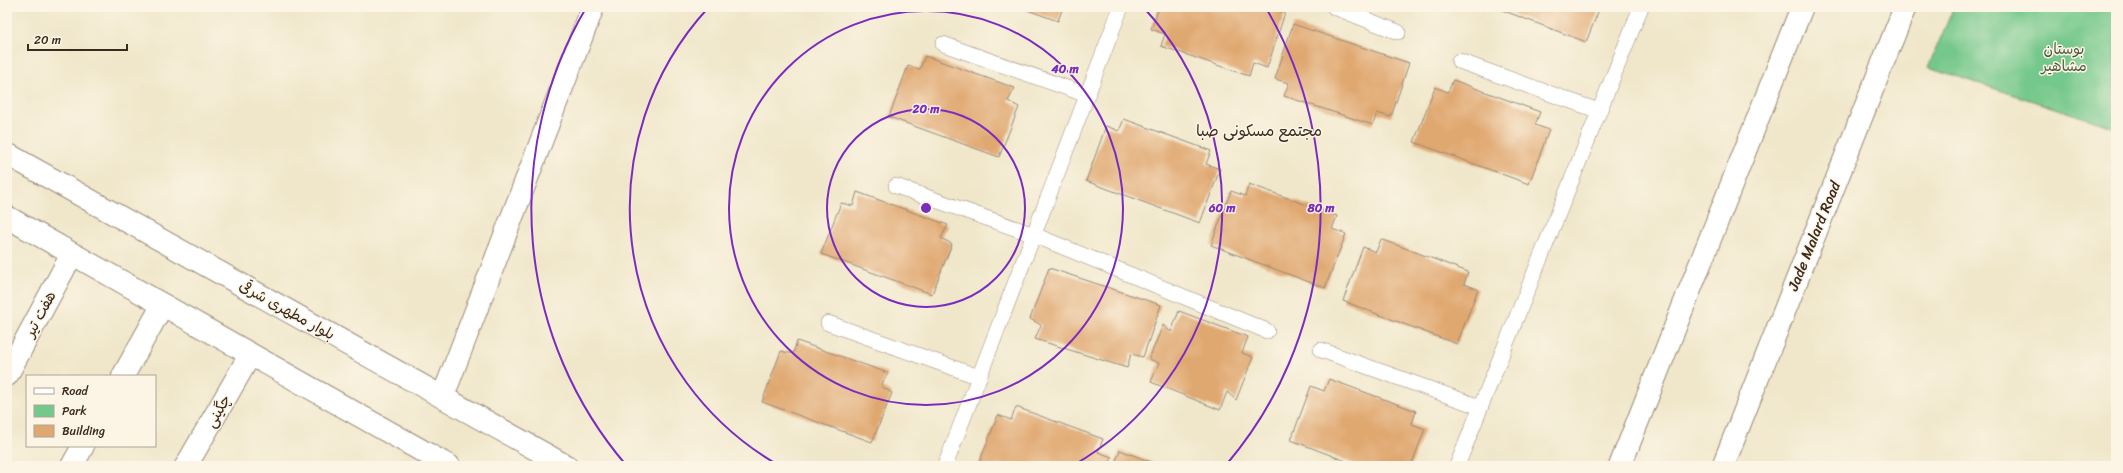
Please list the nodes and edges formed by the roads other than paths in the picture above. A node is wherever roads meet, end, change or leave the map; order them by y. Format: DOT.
graph roads {
  1 [pos="593,7"];
  2 [pos="1121,7"];
  3 [pos="1334,7"];
  4 [pos="1641,7"];
  5 [pos="1802,7"];
  6 [pos="1905,7"];
  7 [pos="1398,32"];
  8 [pos="943,44"];
  9 [pos="1459,61"];
  10 [pos="1087,95"];
  11 [pos="1599,111"];
  12 [pos="7,154"];
  13 [pos="896,186"];
  14 [pos="7,217"];
  15 [pos="1034,235"];
  16 [pos="72,254"];
  17 [pos="162,306"];
  18 [pos="828,323"];
  19 [pos="1267,331"];
  20 [pos="1321,350"];
  21 [pos="250,355"];
  22 [pos="9,366"];
  23 [pos="124,375"];
  24 [pos="979,377"];
  25 [pos="442,396"];
  26 [pos="1480,407"];
  27 [pos="82,447"];
  28 [pos="72,466"];
  29 [pos="186,466"];
  30 [pos="449,466"];
  31 [pos="566,466"];
  32 [pos="945,466"];
  33 [pos="1457,466"];
  34 [pos="1620,466"];
  35 [pos="1723,466"];
  1 -- 25 [label="main road"];
  2 -- 10 [label="lane"];
  3 -- 7 [label="lane"];
  4 -- 11 [label="lane"];
  5 -- 34 [label="main road"];
  6 -- 35 [label="main road, Jade Malard Road"];
  8 -- 10 [label="lane"];
  9 -- 11 [label="lane"];
  10 -- 15 [label="lane"];
  11 -- 26 [label="lane"];
  12 -- 25 [label="main road, بلوار مطهری شرقی"];
  13 -- 15 [label="lane"];
  14 -- 16 [label="main road"];
  15 -- 19 [label="lane"];
  15 -- 24 [label="lane"];
  16 -- 17 [label="main road"];
  16 -- 22 [label="main road, هفت تیر"];
  17 -- 21 [label="main road"];
  17 -- 23 [label="main road"];
  18 -- 24 [label="lane"];
  20 -- 26 [label="lane"];
  21 -- 29 [label="main road, چگینی"];
  21 -- 30 [label="main road"];
  24 -- 32 [label="lane"];
  25 -- 31 [label="main road, بلوار مطهری شرقی"];
  26 -- 33 [label="lane"];
  27 -- 28 [label="main road"];
}
